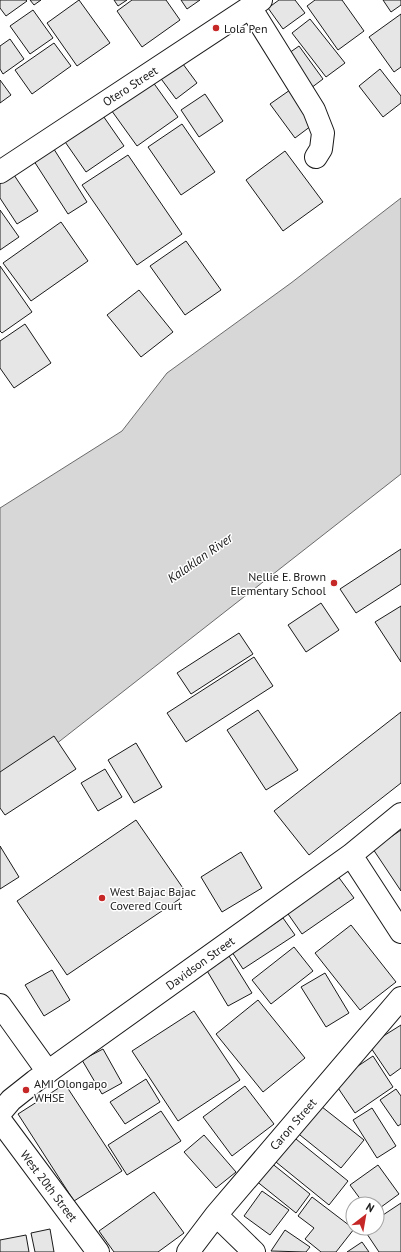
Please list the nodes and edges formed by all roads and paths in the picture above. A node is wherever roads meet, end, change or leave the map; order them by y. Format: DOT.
graph roads {
  1 [pos="256,3"];
  2 [pos="316,156"];
  3 [pos="0,172"];
  4 [pos="401,814"];
  5 [pos="351,855"];
  6 [pos="401,932"];
  7 [pos="401,998"];
  8 [pos="0,1005"];
  9 [pos="48,1072"];
  10 [pos="0,1113"];
  11 [pos="0,1120"];
  12 [pos="216,1215"];
  13 [pos="98,1252"];
  14 [pos="188,1252"];
  15 [pos="254,1252"];
  1 -- 2 [label="street"];
  1 -- 3 [label="street, Otero Street"];
  4 -- 5 [label="street, Davidson Street"];
  5 -- 6 [label="street"];
  5 -- 9 [label="street, Davidson Street"];
  7 -- 12 [label="street, Caron Street"];
  8 -- 9 [label="street"];
  9 -- 10 [label="street, Davidson Street"];
  11 -- 13 [label="street, West 20th Street"];
  12 -- 14 [label="street, Caron Street"];
  12 -- 15 [label="street"];
}
